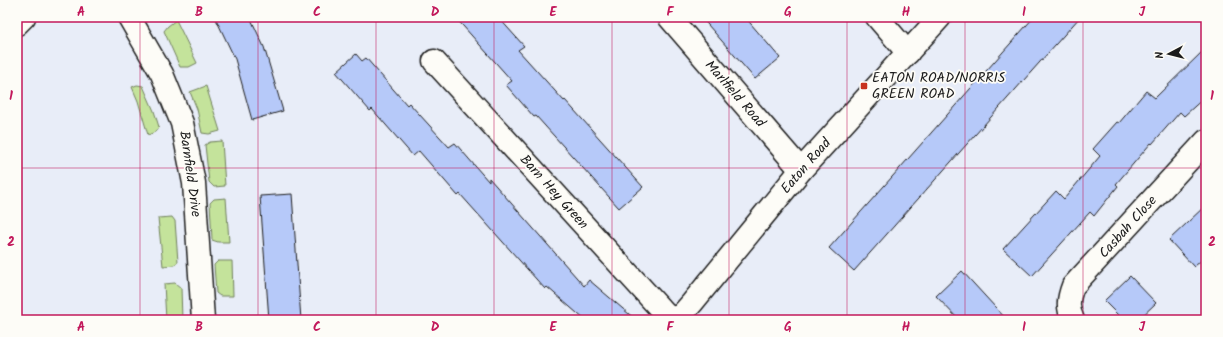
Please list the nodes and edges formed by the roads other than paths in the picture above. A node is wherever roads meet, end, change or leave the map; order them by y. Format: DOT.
graph roads {
  1 [pos="24,17"];
  2 [pos="129,17"];
  3 [pos="669,17"];
  4 [pos="877,17"];
  5 [pos="940,17"];
  6 [pos="17,24"];
  7 [pos="908,53"];
  8 [pos="434,61"];
  9 [pos="1206,141"];
  10 [pos="801,170"];
  11 [pos="203,320"];
  12 [pos="677,320"];
  13 [pos="1073,320"];
  1 -- 6 [label="street"];
  2 -- 11 [label="street, Barnfield Drive"];
  3 -- 10 [label="street, Marlfield Road"];
  4 -- 7 [label="street"];
  5 -- 7 [label="street, Eaton Road"];
  7 -- 10 [label="street, Eaton Road"];
  8 -- 12 [label="street, Barn Hey Green"];
  9 -- 13 [label="street, Casbah Close"];
  10 -- 12 [label="street, Eaton Road"];
}
